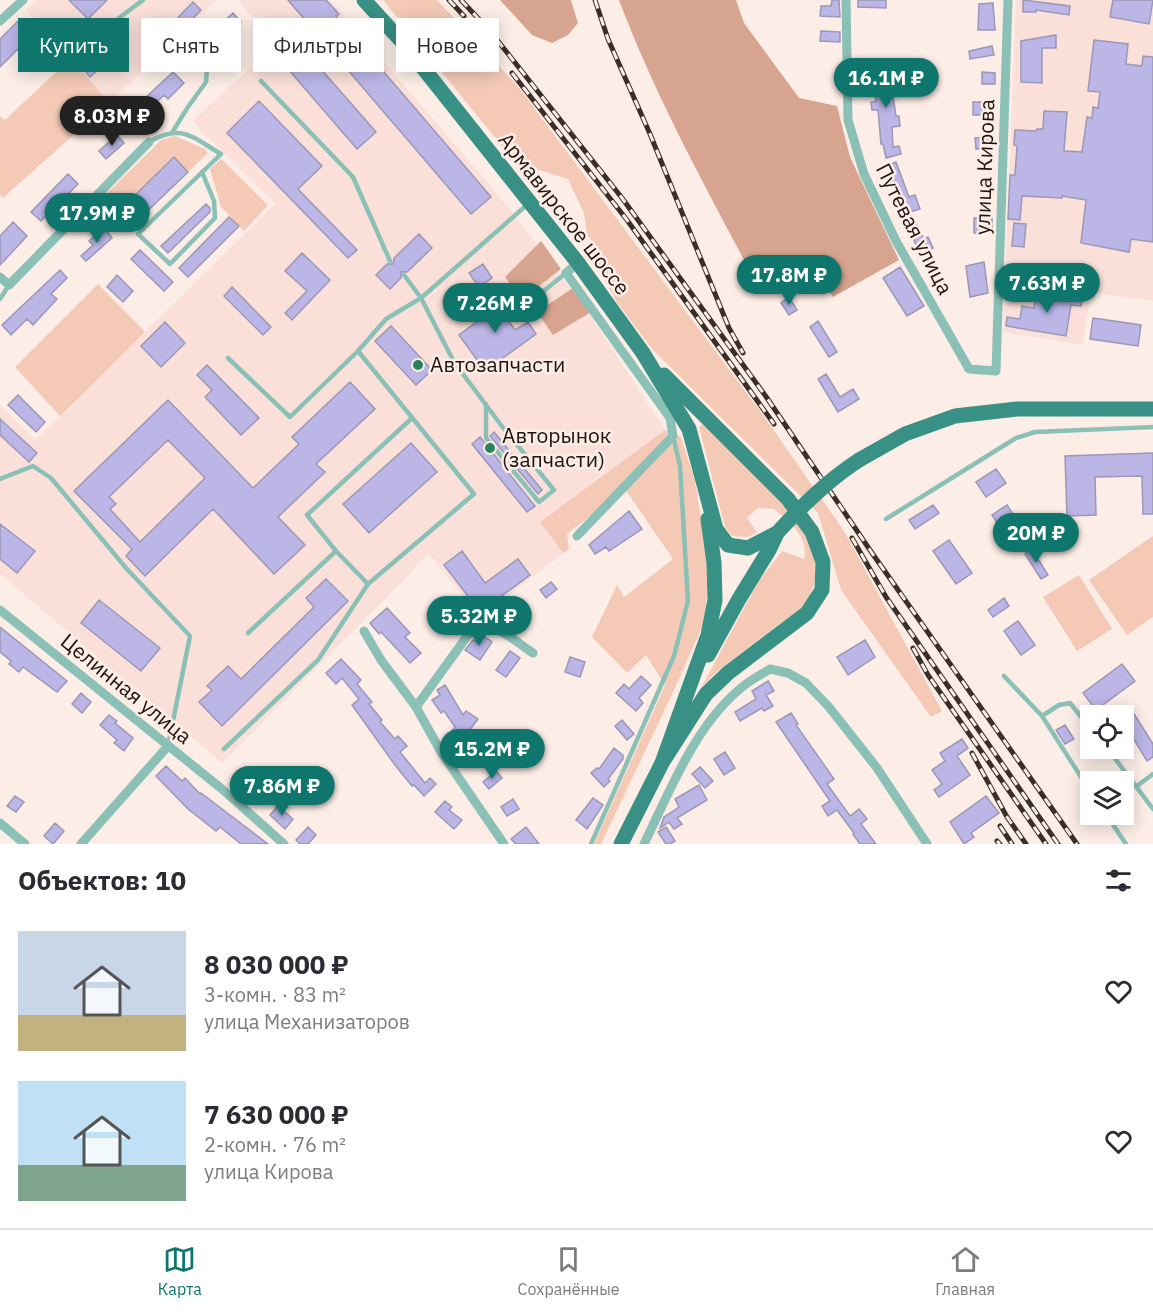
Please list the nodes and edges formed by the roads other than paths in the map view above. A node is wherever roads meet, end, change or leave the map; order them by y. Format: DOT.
graph roads {
  1 [pos="22,0"];
  2 [pos="143,0"];
  3 [pos="364,0"];
  4 [pos="846,0"];
  5 [pos="1008,0"];
  6 [pos="119,18"];
  7 [pos="0,21"];
  8 [pos="207,72"];
  9 [pos="261,81"];
  10 [pos="174,131"];
  11 [pos="149,142"];
  12 [pos="202,172"];
  13 [pos="530,202"];
  14 [pos="390,261"];
  15 [pos="572,268"];
  16 [pos="404,275"];
  17 [pos="0,277"];
  18 [pos="9,285"];
  19 [pos="0,298"];
  20 [pos="421,298"];
  21 [pos="525,306"];
  22 [pos="358,351"];
  23 [pos="643,353"];
  24 [pos="228,358"];
  25 [pos="996,371"];
  26 [pos="486,404"];
  27 [pos="1153,409"];
  28 [pos="412,418"];
  29 [pos="1153,427"];
  30 [pos="673,436"];
  31 [pos="701,472"];
  32 [pos="0,479"];
  33 [pos="886,519"];
  34 [pos="777,532"];
  35 [pos="577,536"];
  36 [pos="336,550"];
  37 [pos="368,584"];
  38 [pos="0,610"];
  39 [pos="364,631"];
  40 [pos="248,633"];
  41 [pos="533,653"];
  42 [pos="1004,676"];
  43 [pos="688,691"];
  44 [pos="416,707"];
  45 [pos="1080,716"];
  46 [pos="1042,717"];
  47 [pos="168,746"];
  48 [pos="224,749"];
  49 [pos="1116,759"];
  50 [pos="662,763"];
  51 [pos="1153,774"];
  52 [pos="1080,776"];
  53 [pos="1137,786"];
  54 [pos="1153,809"];
  55 [pos="0,823"];
  56 [pos="1113,825"];
  57 [pos="25,844"];
  58 [pos="81,844"];
  59 [pos="284,844"];
  60 [pos="504,844"];
  61 [pos="591,844"];
  62 [pos="621,844"];
  63 [pos="644,844"];
  64 [pos="927,844"];
  65 [pos="1126,844"];
  1 -- 7 [label="street"];
  2 -- 6 [label="lane"];
  3 -- 13 [label="main road, Армавирское шоссе"];
  4 -- 25 [label="street, Путевая улица"];
  5 -- 25 [label="street, улица Кирова"];
  8 -- 10 [label="lane"];
  9 -- 14 [label="lane"];
  10 -- 11 [label="lane"];
  10 -- 12 [label="lane"];
  11 -- 18 [label="street"];
  12 -- 12 [label="lane"];
  13 -- 15 [label="main road, Армавирское шоссе"];
  13 -- 20 [label="lane"];
  15 -- 21 [label="lane"];
  15 -- 23 [label="main road, Армавирское шоссе"];
  15 -- 30 [label="street"];
  16 -- 20 [label="lane"];
  17 -- 18 [label="street"];
  18 -- 19 [label="lane"];
  20 -- 22 [label="lane"];
  20 -- 26 [label="lane"];
  22 -- 24 [label="lane"];
  22 -- 28 [label="lane"];
  23 -- 31 [label="main road, Армавирское шоссе"];
  23 -- 50 [label="main road"];
  26 -- 26 [label="lane"];
  27 -- 34 [label="main road, bridge"];
  28 -- 36 [label="lane"];
  28 -- 37 [label="lane"];
  29 -- 33 [label="lane"];
  30 -- 35 [label="street"];
  30 -- 61 [label="lane"];
  31 -- 34 [label="main road"];
  31 -- 43 [label="main road"];
  32 -- 47 [label="lane"];
  34 -- 43 [label="main road"];
  36 -- 37 [label="lane"];
  36 -- 40 [label="lane"];
  37 -- 48 [label="lane"];
  38 -- 47 [label="street, Целинная улица"];
  39 -- 44 [label="street"];
  41 -- 44 [label="street"];
  42 -- 46 [label="lane"];
  43 -- 50 [label="main road"];
  44 -- 60 [label="street"];
  45 -- 46 [label="lane"];
  46 -- 52 [label="lane"];
  47 -- 58 [label="street"];
  47 -- 59 [label="street, Целинная улица"];
  49 -- 53 [label="lane"];
  50 -- 62 [label="main road"];
  51 -- 53 [label="lane"];
  53 -- 54 [label="lane"];
  55 -- 57 [label="street"];
  56 -- 65 [label="lane"];
  63 -- 64 [label="street"];
}
